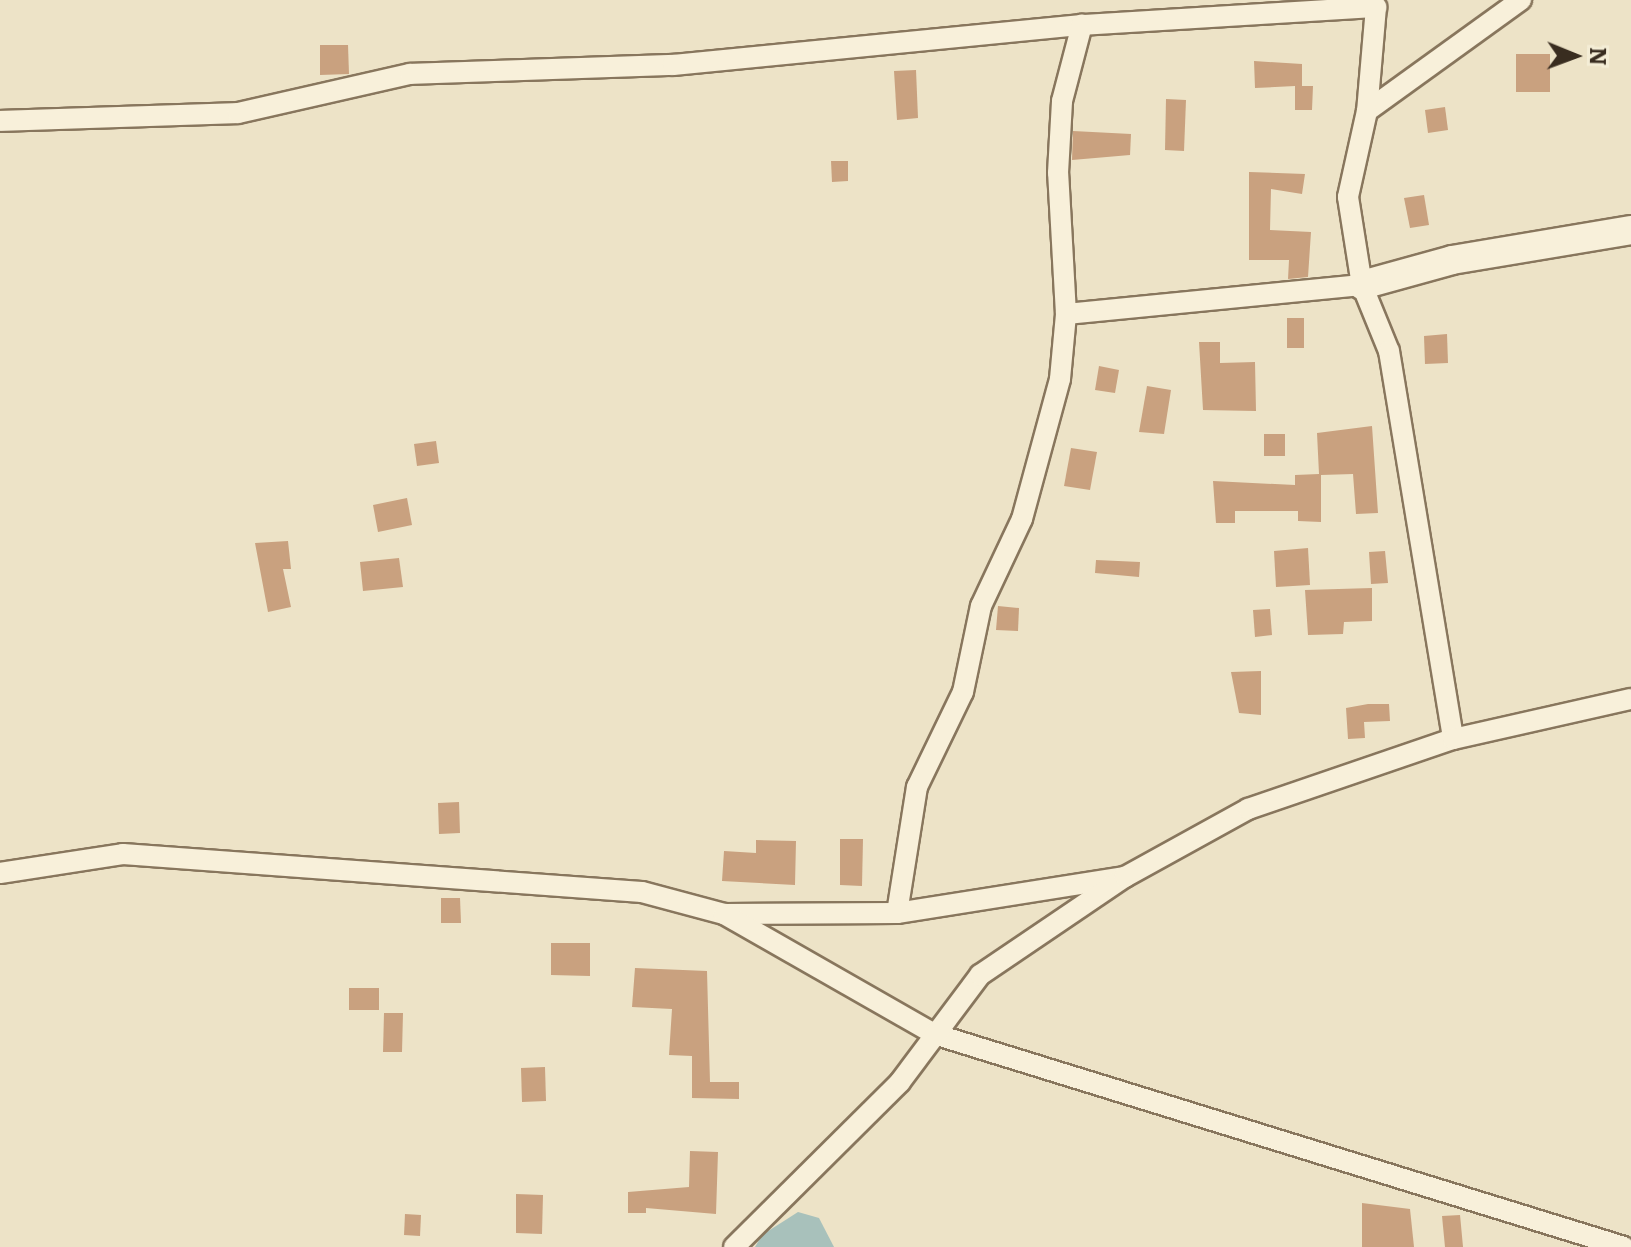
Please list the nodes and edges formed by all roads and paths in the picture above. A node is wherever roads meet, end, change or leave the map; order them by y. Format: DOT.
graph roads {
  1 [pos="1521,0"];
  2 [pos="1082,25"];
  3 [pos="1367,111"];
  4 [pos="0,121"];
  5 [pos="1631,230"];
  6 [pos="1362,285"];
  7 [pos="1066,314"];
  8 [pos="1631,699"];
  9 [pos="1453,739"];
  10 [pos="0,873"];
  11 [pos="1125,877"];
  12 [pos="897,913"];
  13 [pos="724,914"];
  14 [pos="934,1034"];
  15 [pos="734,1247"];
  16 [pos="1624,1247"];
  1 -- 3 [label="street"];
  2 -- 3 [label="street"];
  2 -- 4 [label="street"];
  2 -- 7 [label="street"];
  3 -- 6 [label="street"];
  5 -- 6 [label="street"];
  6 -- 7 [label="street"];
  6 -- 9 [label="street"];
  7 -- 12 [label="street"];
  8 -- 9 [label="street"];
  9 -- 11 [label="street"];
  10 -- 13 [label="street"];
  11 -- 12 [label="street"];
  11 -- 14 [label="street"];
  12 -- 13 [label="street"];
  13 -- 14 [label="street"];
  14 -- 15 [label="street"];
  14 -- 16 [label="street"];
}
